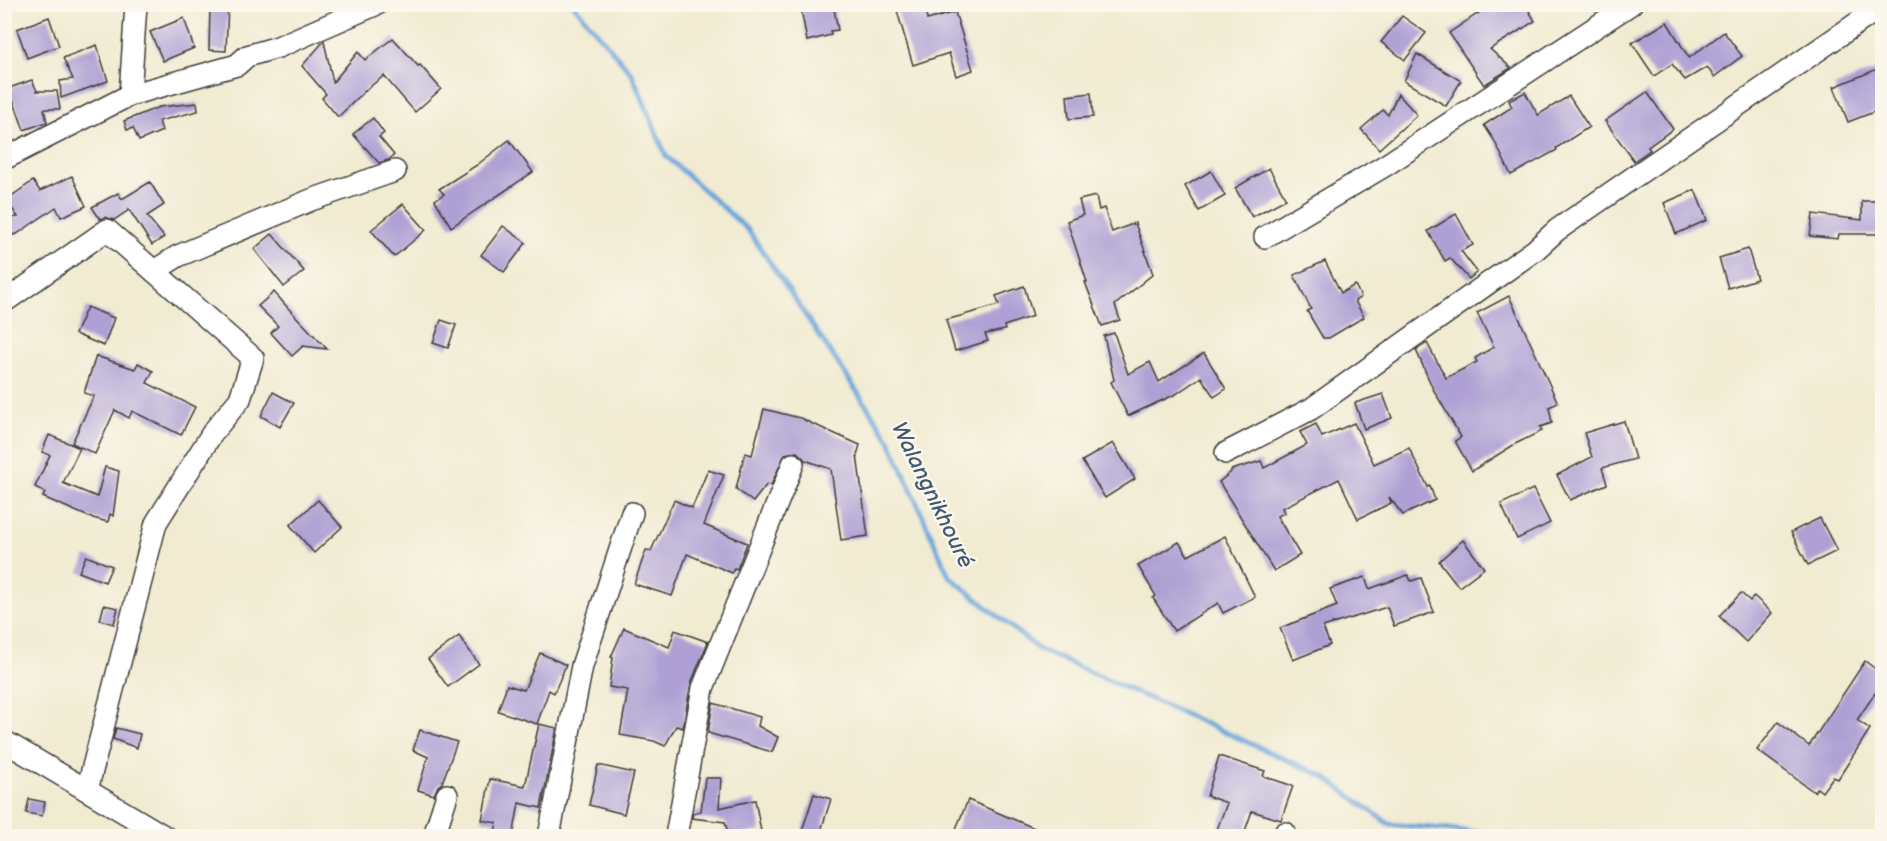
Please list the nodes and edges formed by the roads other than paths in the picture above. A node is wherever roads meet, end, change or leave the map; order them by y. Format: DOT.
graph roads {
  1 [pos="136,4"];
  2 [pos="377,4"];
  3 [pos="1631,4"];
  4 [pos="1882,6"];
  5 [pos="130,95"];
  6 [pos="4,159"];
  7 [pos="395,171"];
  8 [pos="1265,237"];
  9 [pos="154,271"];
  10 [pos="4,302"];
  11 [pos="1226,453"];
  12 [pos="793,464"];
  13 [pos="632,513"];
  14 [pos="4,741"];
  15 [pos="87,790"];
  16 [pos="447,795"];
  17 [pos="164,837"];
  18 [pos="434,837"];
  19 [pos="549,837"];
  20 [pos="676,837"];
  1 -- 5 [label="street"];
  2 -- 5 [label="street"];
  3 -- 8 [label="street"];
  4 -- 11 [label="street"];
  5 -- 6 [label="street"];
  7 -- 9 [label="street"];
  9 -- 10 [label="street"];
  9 -- 15 [label="street"];
  12 -- 20 [label="street"];
  13 -- 19 [label="street"];
  14 -- 15 [label="street"];
  15 -- 17 [label="street"];
  16 -- 18 [label="street"];
}
